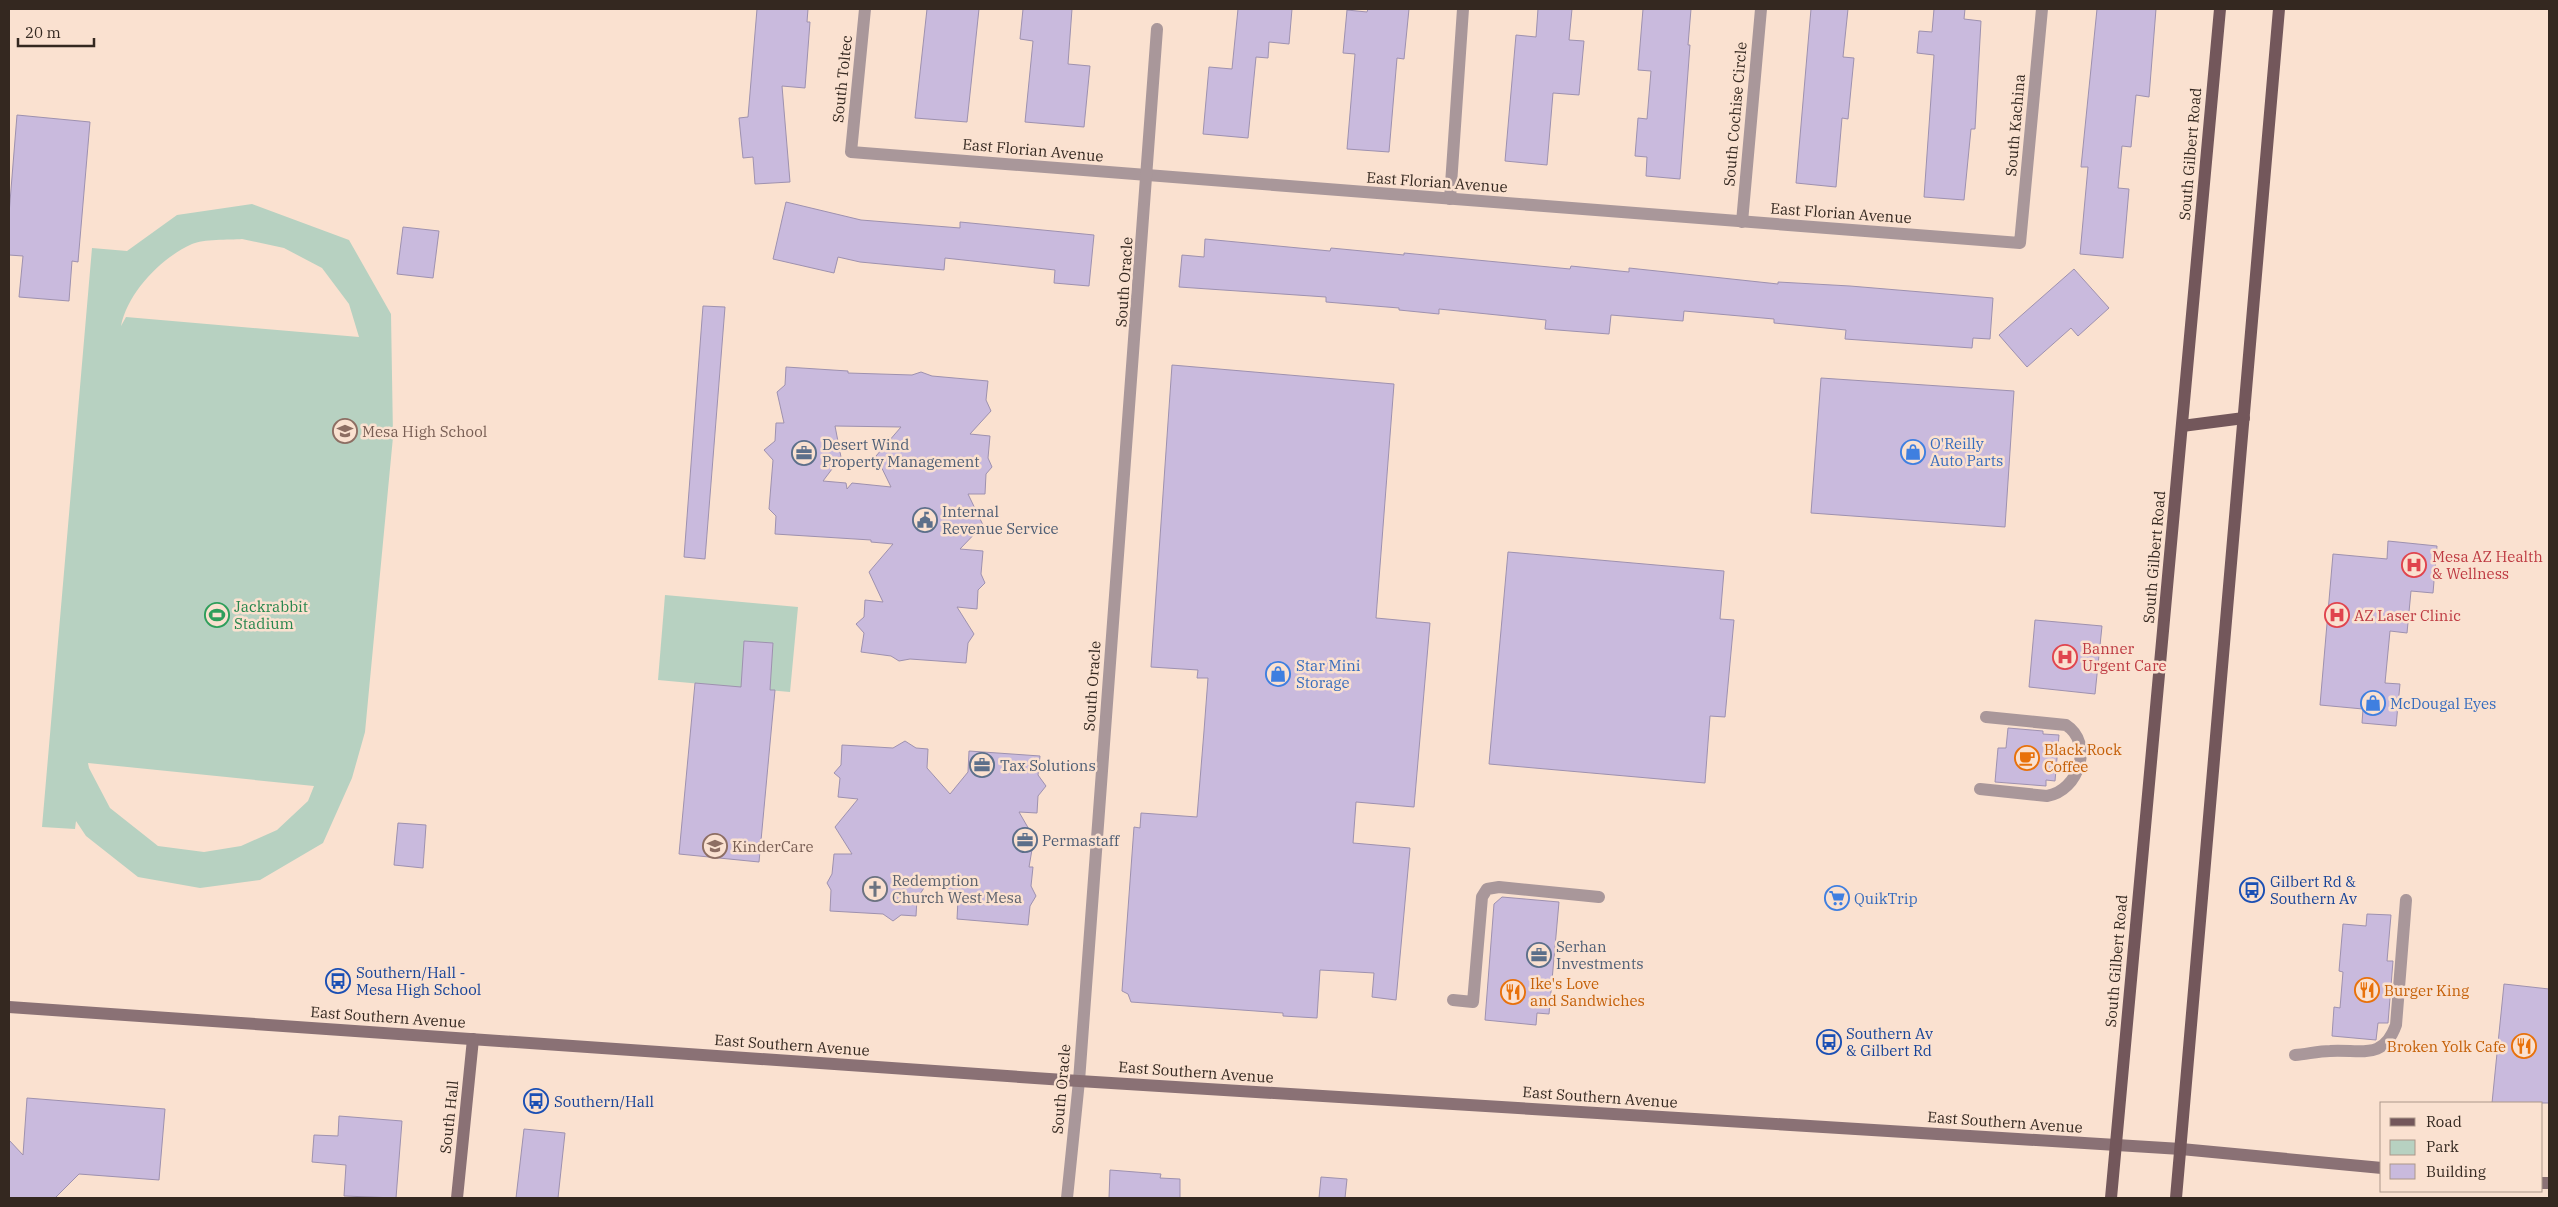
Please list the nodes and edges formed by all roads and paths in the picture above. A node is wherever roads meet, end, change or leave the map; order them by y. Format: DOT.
graph roads {
  1 [pos="865,9"];
  2 [pos="1463,9"];
  3 [pos="1761,9"];
  4 [pos="2042,9"];
  5 [pos="2220,9"];
  6 [pos="2279,9"];
  7 [pos="1157,29"];
  8 [pos="852,152"];
  9 [pos="1148,176"];
  10 [pos="1450,199"];
  11 [pos="1742,222"];
  12 [pos="2020,243"];
  13 [pos="2244,418"];
  14 [pos="2182,426"];
  15 [pos="1986,717"];
  16 [pos="1980,789"];
  17 [pos="1599,897"];
  18 [pos="2406,900"];
  19 [pos="1453,1000"];
  20 [pos="9,1007"];
  21 [pos="472,1039"];
  22 [pos="2295,1055"];
  23 [pos="1079,1081"];
  24 [pos="2116,1145"];
  25 [pos="2181,1149"];
  26 [pos="2380,1168"];
  27 [pos="457,1198"];
  28 [pos="1068,1198"];
  29 [pos="2111,1198"];
  30 [pos="2176,1198"];
  1 -- 8 [label="street, South Toltec"];
  2 -- 10 [label="street"];
  3 -- 11 [label="street, South Cochise Circle"];
  4 -- 12 [label="street, South Kachina"];
  5 -- 14 [label="main road, South Gilbert Road"];
  6 -- 13 [label="main road"];
  7 -- 9 [label="street, South Oracle"];
  8 -- 9 [label="street, East Florian Avenue"];
  9 -- 10 [label="street, East Florian Avenue"];
  9 -- 23 [label="street, South Oracle"];
  10 -- 11 [label="street, East Florian Avenue"];
  11 -- 12 [label="street, East Florian Avenue"];
  13 -- 14 [label="main road"];
  13 -- 25 [label="main road"];
  14 -- 24 [label="main road, South Gilbert Road"];
  15 -- 16 [label="street"];
  17 -- 19 [label="street"];
  18 -- 22 [label="street"];
  20 -- 21 [label="main road, East Southern Avenue"];
  21 -- 23 [label="main road, East Southern Avenue"];
  21 -- 27 [label="main road, South Hall"];
  23 -- 24 [label="main road, East Southern Avenue"];
  23 -- 28 [label="street, South Oracle"];
  24 -- 25 [label="main road, East Southern Avenue"];
  24 -- 29 [label="main road, South Gilbert Road"];
  25 -- 26 [label="main road, East Southern Avenue"];
  25 -- 30 [label="main road"];
}
